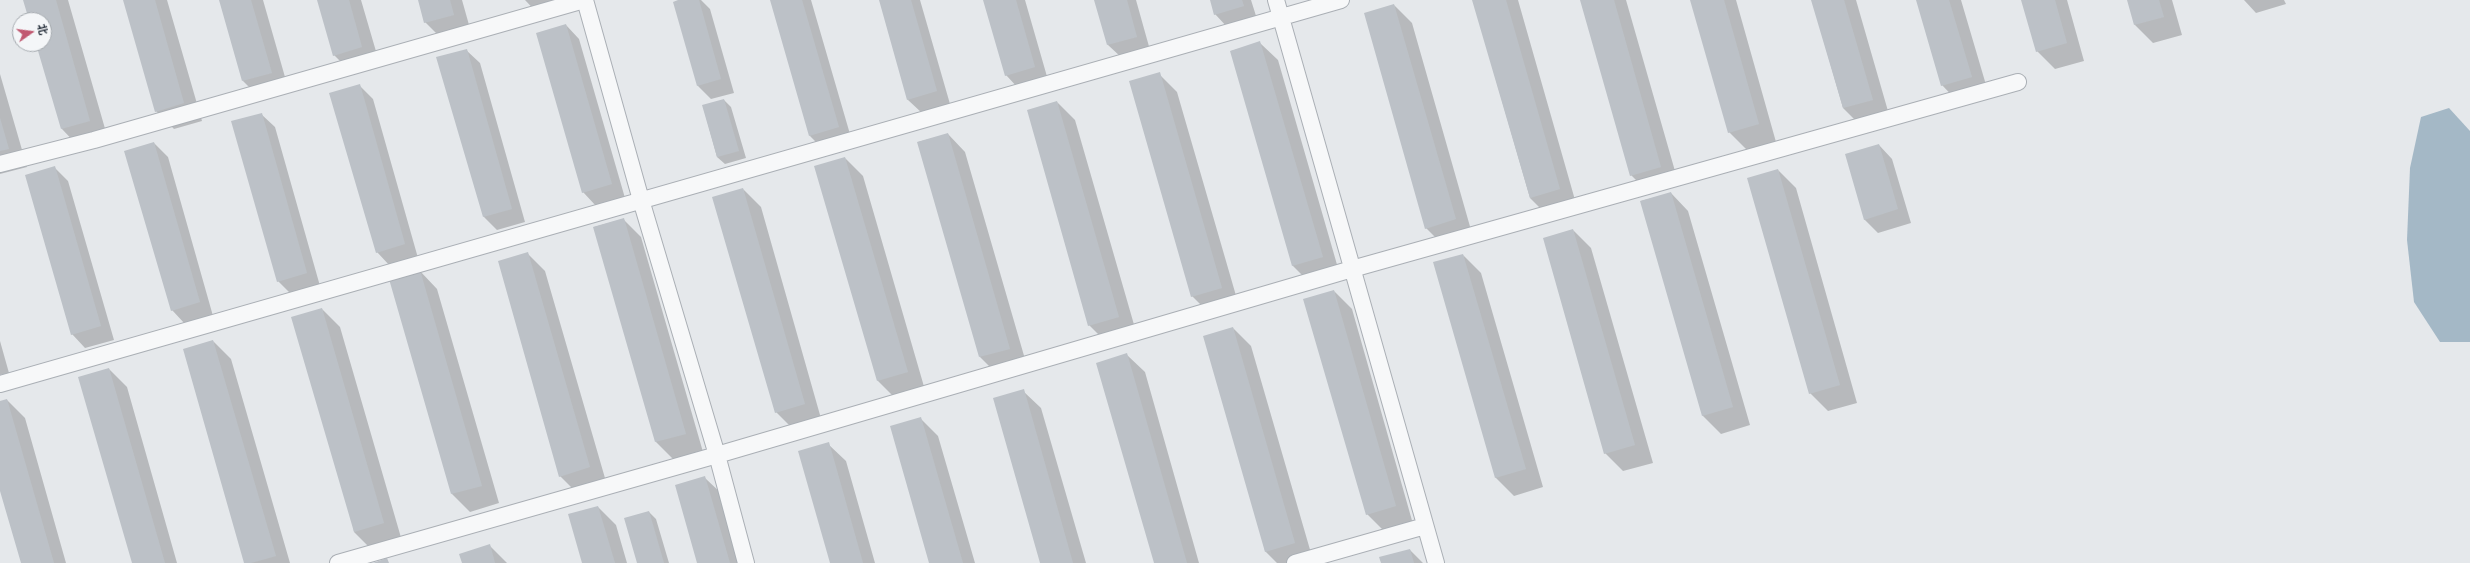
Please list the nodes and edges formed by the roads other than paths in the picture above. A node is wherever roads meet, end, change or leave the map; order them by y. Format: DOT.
graph roads {
  1 [pos="584,0"];
  2 [pos="1276,0"];
  3 [pos="1341,0"];
  4 [pos="1281,17"];
  5 [pos="2018,82"];
  6 [pos="0,164"];
  7 [pos="641,200"];
  8 [pos="1352,269"];
  9 [pos="0,384"];
  10 [pos="717,455"];
  11 [pos="1425,526"];
  12 [pos="338,563"];
  13 [pos="746,563"];
  14 [pos="1295,563"];
  15 [pos="1436,563"];
  1 -- 6 [label="lane"];
  1 -- 7 [label="lane"];
  2 -- 4 [label="lane"];
  3 -- 4 [label="lane"];
  4 -- 7 [label="lane"];
  4 -- 8 [label="lane"];
  5 -- 8 [label="lane"];
  7 -- 9 [label="lane"];
  7 -- 10 [label="lane"];
  8 -- 10 [label="lane"];
  8 -- 11 [label="lane"];
  10 -- 12 [label="lane"];
  10 -- 13 [label="lane"];
  11 -- 14 [label="lane"];
  11 -- 15 [label="lane"];
}
